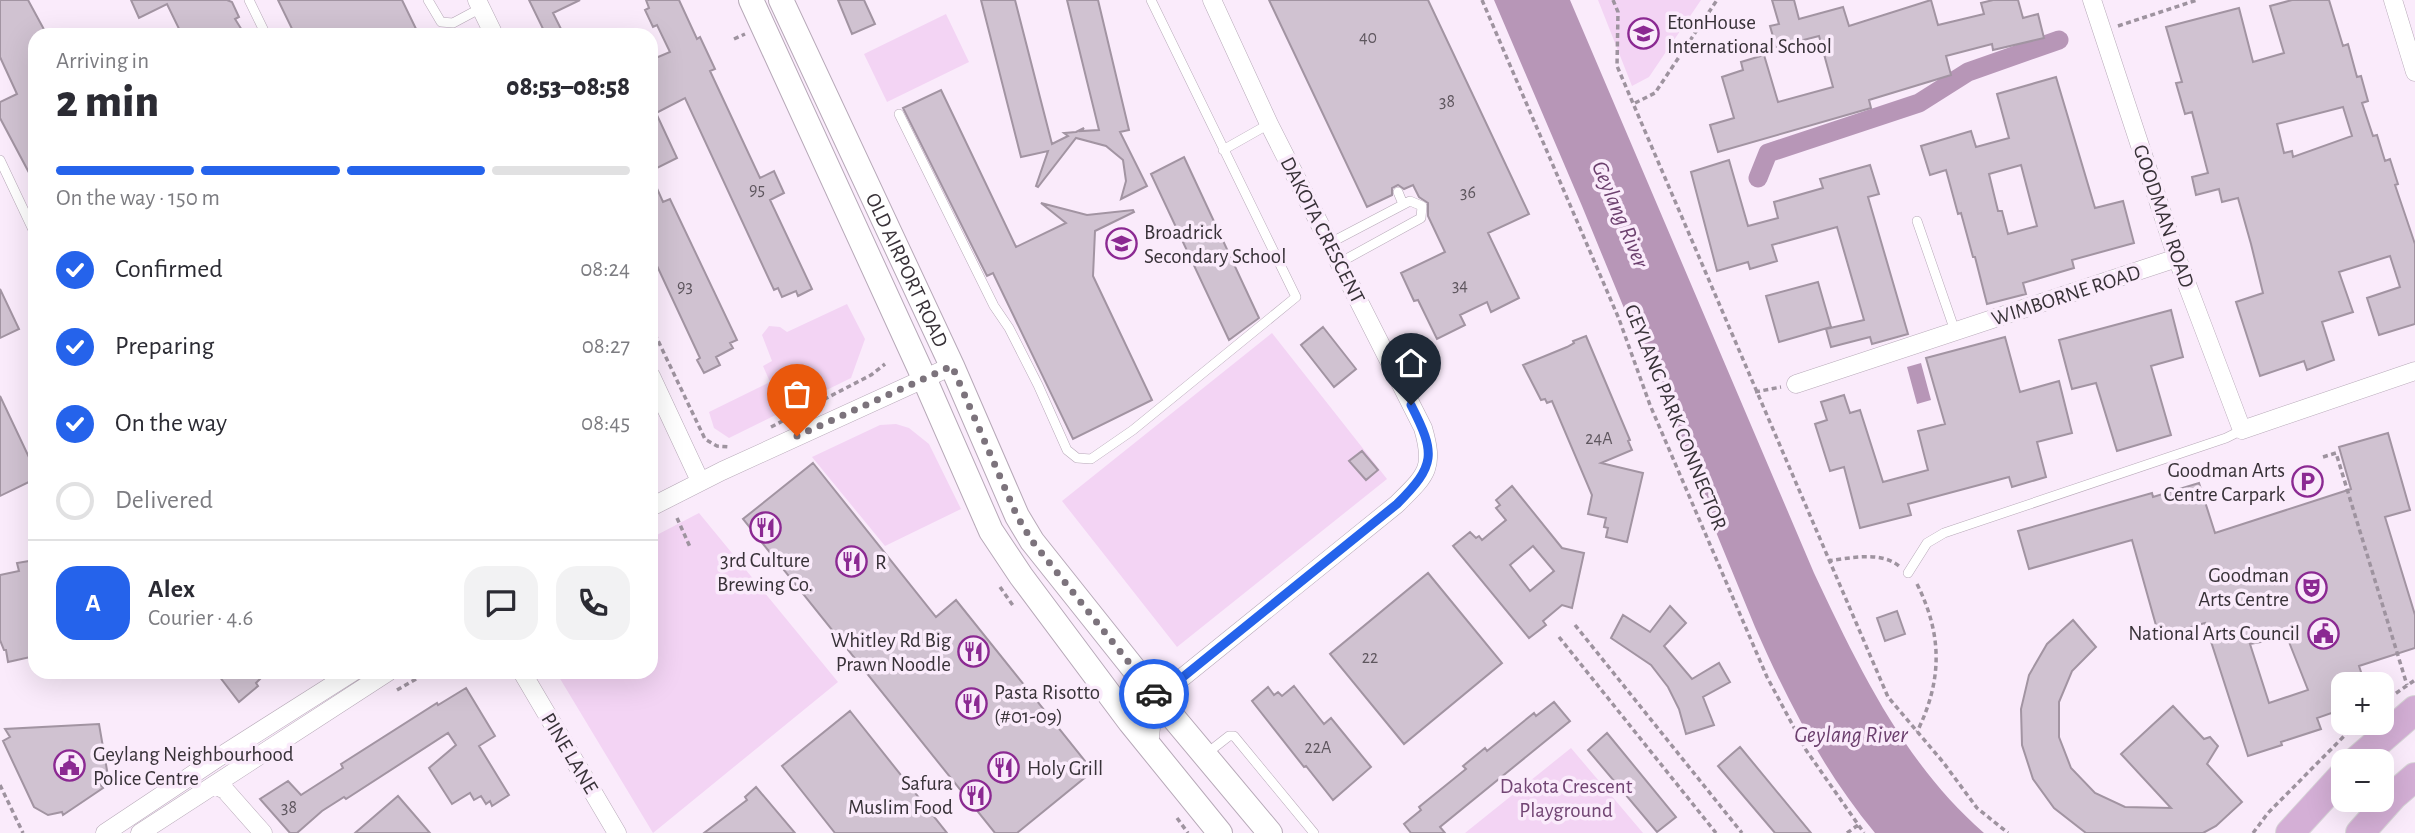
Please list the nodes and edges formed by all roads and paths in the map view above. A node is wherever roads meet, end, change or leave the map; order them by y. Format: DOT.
graph roads {
  1 [pos="249,0"];
  2 [pos="428,0"];
  3 [pos="751,0"];
  4 [pos="780,0"];
  5 [pos="1151,0"];
  6 [pos="1212,0"];
  7 [pos="1482,0"];
  8 [pos="1613,0"];
  9 [pos="1717,0"];
  10 [pos="2092,0"];
  11 [pos="2197,0"];
  12 [pos="2393,0"];
  13 [pos="479,4"];
  14 [pos="263,28"];
  15 [pos="491,28"];
  16 [pos="2103,31"];
  17 [pos="2415,72"];
  18 [pos="1635,103"];
  19 [pos="899,114"];
  20 [pos="1269,124"];
  21 [pos="1223,150"];
  22 [pos="0,160"];
  23 [pos="1398,192"];
  24 [pos="1403,204"];
  25 [pos="28,219"];
  26 [pos="1917,221"];
  27 [pos="1330,243"];
  28 [pos="2177,258"];
  29 [pos="1339,262"];
  30 [pos="1955,331"];
  31 [pos="658,341"];
  32 [pos="885,364"];
  33 [pos="952,366"];
  34 [pos="2415,371"];
  35 [pos="924,378"];
  36 [pos="1797,384"];
  37 [pos="658,391"];
  38 [pos="1755,392"];
  39 [pos="766,429"];
  40 [pos="2242,430"];
  41 [pos="732,447"];
  42 [pos="2323,457"];
  43 [pos="700,481"];
  44 [pos="658,503"];
  45 [pos="677,518"];
  46 [pos="690,547"];
  47 [pos="1828,561"];
  48 [pos="1908,573"];
  49 [pos="1575,625"];
  50 [pos="1559,638"];
  51 [pos="342,679"];
  52 [pos="377,679"];
  53 [pos="527,679"];
  54 [pos="2411,697"];
  55 [pos="1157,698"];
  56 [pos="1917,732"];
  57 [pos="2345,735"];
  58 [pos="1149,746"];
  59 [pos="2366,749"];
  60 [pos="1205,755"];
  61 [pos="2415,777"];
  62 [pos="0,785"];
  63 [pos="215,785"];
  64 [pos="2331,788"];
  65 [pos="1858,825"];
  66 [pos="263,832"];
  67 [pos="23,833"];
  68 [pos="106,833"];
  69 [pos="139,833"];
  70 [pos="617,833"];
  71 [pos="1220,833"];
  72 [pos="1270,833"];
  73 [pos="1314,833"];
  74 [pos="1716,833"];
  75 [pos="1742,833"];
  76 [pos="1847,833"];
  77 [pos="1864,833"];
  78 [pos="2008,833"];
  79 [pos="2253,833"];
  80 [pos="2290,833"];
  81 [pos="2360,833"];
  1 -- 14 [label="lane"];
  2 -- 13 [label="lane"];
  3 -- 35 [label="main road, OLD AIRPORT ROAD"];
  4 -- 33 [label="main road, OLD AIRPORT ROAD"];
  5 -- 21 [label="lane"];
  6 -- 20 [label="street, DAKOTA CRESCENT"];
  7 -- 65 [label="path, GEYLANG PARK CONNECTOR"];
  8 -- 18 [label="path"];
  9 -- 18 [label="path"];
  10 -- 16 [label="street, GOODMAN ROAD"];
  11 -- 16 [label="path"];
  12 -- 17 [label="street"];
  13 -- 15 [label="street"];
  16 -- 28 [label="street, GOODMAN ROAD"];
  18 -- 38 [label="path"];
  19 -- 21 [label="lane"];
  20 -- 21 [label="lane"];
  20 -- 27 [label="street, DAKOTA CRESCENT"];
  22 -- 25 [label="lane"];
  23 -- 24 [label="lane"];
  24 -- 27 [label="lane"];
  24 -- 29 [label="lane"];
  26 -- 30 [label="lane"];
  27 -- 29 [label="street, DAKOTA CRESCENT"];
  28 -- 30 [label="street, WIMBORNE ROAD"];
  28 -- 40 [label="street, GOODMAN ROAD"];
  29 -- 55 [label="street, DAKOTA CRESCENT"];
  30 -- 36 [label="street, WIMBORNE ROAD"];
  31 -- 41 [label="path"];
  32 -- 39 [label="path"];
  33 -- 35 [label="street"];
  33 -- 55 [label="main road, OLD AIRPORT ROAD"];
  34 -- 40 [label="street"];
  35 -- 43 [label="street"];
  35 -- 58 [label="main road, OLD AIRPORT ROAD"];
  36 -- 38 [label="path"];
  37 -- 43 [label="street"];
  38 -- 47 [label="path"];
  40 -- 48 [label="lane"];
  42 -- 54 [label="path"];
  43 -- 44 [label="street"];
  45 -- 46 [label="path"];
  47 -- 48 [label="path"];
  47 -- 56 [label="path"];
  48 -- 56 [label="path"];
  49 -- 75 [label="path"];
  50 -- 74 [label="path"];
  51 -- 68 [label="street"];
  52 -- 63 [label="street"];
  53 -- 70 [label="street, PINE LANE"];
  54 -- 59 [label="main road"];
  55 -- 58 [label="street"];
  55 -- 60 [label="main road, OLD AIRPORT ROAD"];
  56 -- 78 [label="path"];
  57 -- 79 [label="path"];
  58 -- 71 [label="main road, OLD AIRPORT ROAD"];
  60 -- 72 [label="main road, OLD AIRPORT ROAD"];
  60 -- 73 [label="lane"];
  61 -- 81 [label="main road"];
  62 -- 67 [label="path"];
  63 -- 66 [label="street"];
  63 -- 69 [label="street"];
  64 -- 80 [label="main road"];
  65 -- 76 [label="path"];
  65 -- 77 [label="path, GEYLANG PARK CONNECTOR"];
}
